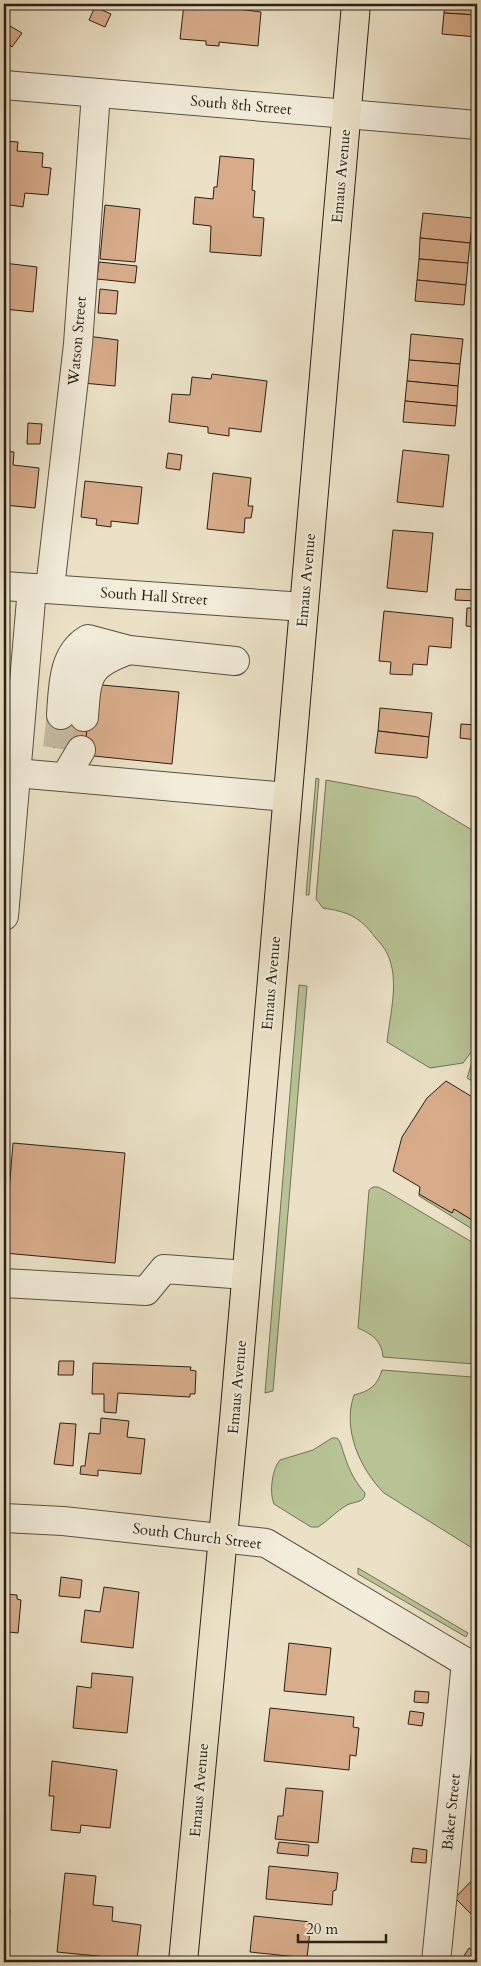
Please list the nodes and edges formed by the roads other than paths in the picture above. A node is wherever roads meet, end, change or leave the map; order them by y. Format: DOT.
graph roads {
  1 [pos="356,4"];
  2 [pos="4,85"];
  3 [pos="96,93"];
  4 [pos="347,114"];
  5 [pos="477,125"];
  6 [pos="4,586"];
  7 [pos="41,588"];
  8 [pos="304,606"];
  9 [pos="16,643"];
  10 [pos="235,661"];
  11 [pos="72,716"];
  12 [pos="69,749"];
  13 [pos="16,773"];
  14 [pos="65,777"];
  15 [pos="287,797"];
  16 [pos="4,916"];
  17 [pos="246,1275"];
  18 [pos="4,1283"];
  19 [pos="4,1518"];
  20 [pos="223,1540"];
  21 [pos="472,1665"];
  22 [pos="183,1962"];
  23 [pos="436,1962"];
  1 -- 4 [label="main road, Emaus Avenue"];
  2 -- 3 [label="street, South 8th Street"];
  3 -- 4 [label="street, South 8th Street"];
  3 -- 7 [label="street, Watson Street"];
  4 -- 5 [label="street, South 8th Street"];
  4 -- 8 [label="main road, Emaus Avenue"];
  6 -- 7 [label="street, South Hall Street"];
  7 -- 8 [label="street, South Hall Street"];
  7 -- 9 [label="street, Watson Street"];
  8 -- 15 [label="main road, Emaus Avenue"];
  9 -- 13 [label="street, Watson Street"];
  10 -- 11 [label="street"];
  12 -- 14 [label="street"];
  13 -- 14 [label="street"];
  13 -- 16 [label="street, Watson Street"];
  14 -- 15 [label="street"];
  15 -- 17 [label="main road, Emaus Avenue"];
  17 -- 18 [label="street"];
  17 -- 20 [label="main road, Emaus Avenue"];
  19 -- 20 [label="street, South Church Street"];
  20 -- 21 [label="street, South Church Street"];
  20 -- 22 [label="main road, Emaus Avenue"];
  21 -- 23 [label="street, Baker Street"];
}
